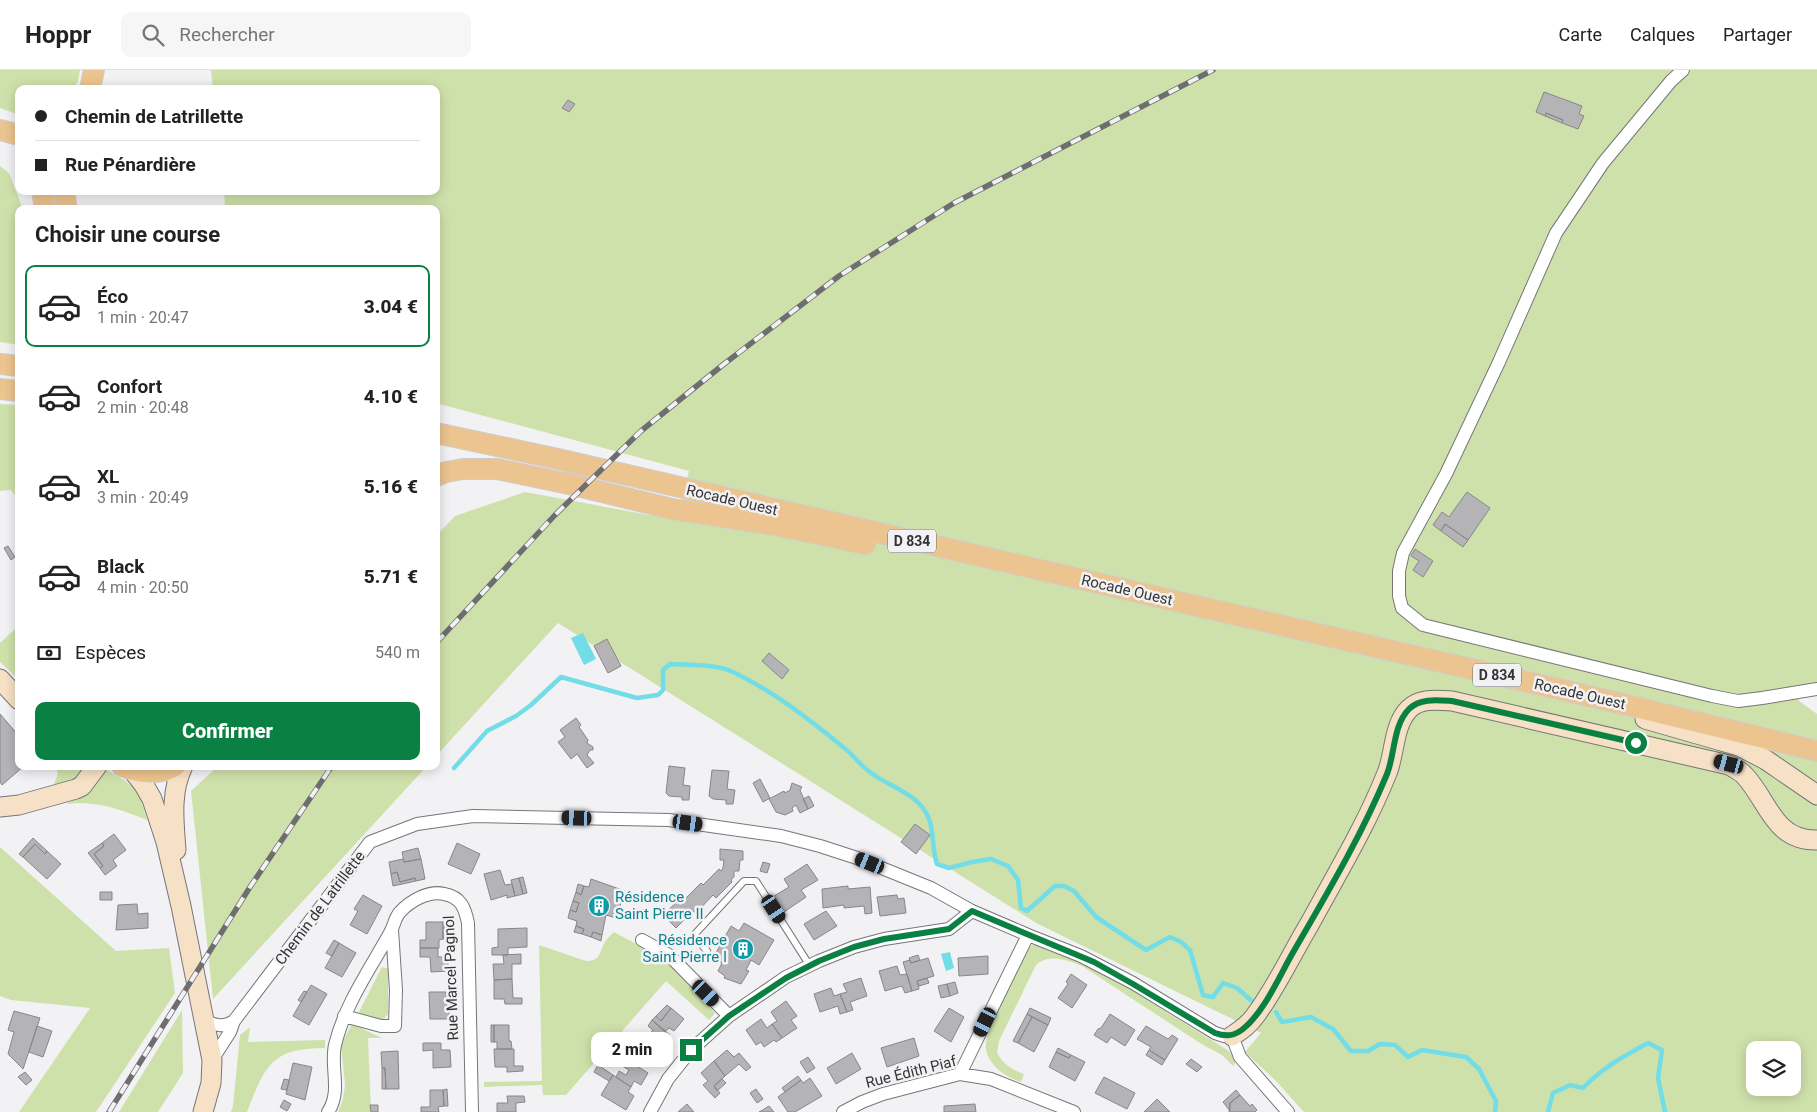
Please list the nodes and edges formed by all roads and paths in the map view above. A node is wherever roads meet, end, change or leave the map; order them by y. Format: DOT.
graph roads {
  1 [pos="94,70"];
  2 [pos="1683,70"];
  3 [pos="91,85"];
  4 [pos="0,364"];
  5 [pos="15,366"];
  6 [pos="0,380"];
  7 [pos="15,380"];
  8 [pos="0,389"];
  9 [pos="15,391"];
  10 [pos="440,434"];
  11 [pos="440,474"];
  12 [pos="1388,650"];
  13 [pos="7,684"];
  14 [pos="1817,689"];
  15 [pos="15,695"];
  16 [pos="1606,700"];
  17 [pos="1817,751"];
  18 [pos="94,770"];
  19 [pos="129,770"];
  20 [pos="134,770"];
  21 [pos="162,770"];
  22 [pos="181,770"];
  23 [pos="1817,795"];
  24 [pos="0,807"];
  25 [pos="1817,840"];
  26 [pos="182,906"];
  27 [pos="972,911"];
  28 [pos="392,930"];
  29 [pos="1028,935"];
  30 [pos="642,940"];
  31 [pos="707,951"];
  32 [pos="810,966"];
  33 [pos="344,1016"];
  34 [pos="729,1016"];
  35 [pos="204,1021"];
  36 [pos="234,1021"];
  37 [pos="1232,1036"];
  38 [pos="212,1060"];
  39 [pos="960,1074"];
  40 [pos="203,1112"];
  41 [pos="328,1112"];
  42 [pos="472,1112"];
  43 [pos="650,1112"];
  44 [pos="843,1112"];
  45 [pos="1074,1112"];
  46 [pos="1288,1112"];
  1 -- 3 [label="main road"];
  2 -- 14 [label="street"];
  4 -- 5 [label="main road"];
  6 -- 7 [label="main road"];
  8 -- 9 [label="main road"];
  10 -- 12 [label="main road, Rocade Ouest / D 834"];
  11 -- 12 [label="main road"];
  12 -- 16 [label="main road, Rocade Ouest / D 834"];
  13 -- 15 [label="street"];
  16 -- 17 [label="main road, Rocade Ouest / D 834"];
  16 -- 23 [label="street"];
  18 -- 24 [label="street"];
  19 -- 26 [label="street"];
  20 -- 21 [label="main road"];
  22 -- 26 [label="street"];
  25 -- 37 [label="street"];
  26 -- 35 [label="street"];
  27 -- 29 [label="street, Chemin de Latrillette"];
  27 -- 32 [label="street"];
  27 -- 36 [label="street, Chemin de Latrillette"];
  28 -- 33 [label="street, Rue Marcel Pagnol"];
  28 -- 33 [label="street"];
  28 -- 42 [label="street, Rue Marcel Pagnol"];
  29 -- 37 [label="street, Chemin de Latrillette"];
  29 -- 39 [label="street"];
  30 -- 34 [label="street"];
  31 -- 32 [label="lane"];
  32 -- 34 [label="street"];
  33 -- 41 [label="street, Rue Marcel Pagnol"];
  34 -- 43 [label="street"];
  35 -- 36 [label="street"];
  35 -- 38 [label="street"];
  36 -- 38 [label="street, Chemin de Latrillette"];
  37 -- 46 [label="street"];
  38 -- 40 [label="street"];
  39 -- 44 [label="street, Rue Édith Piaf"];
  39 -- 45 [label="street, Rue Édith Piaf"];
}
